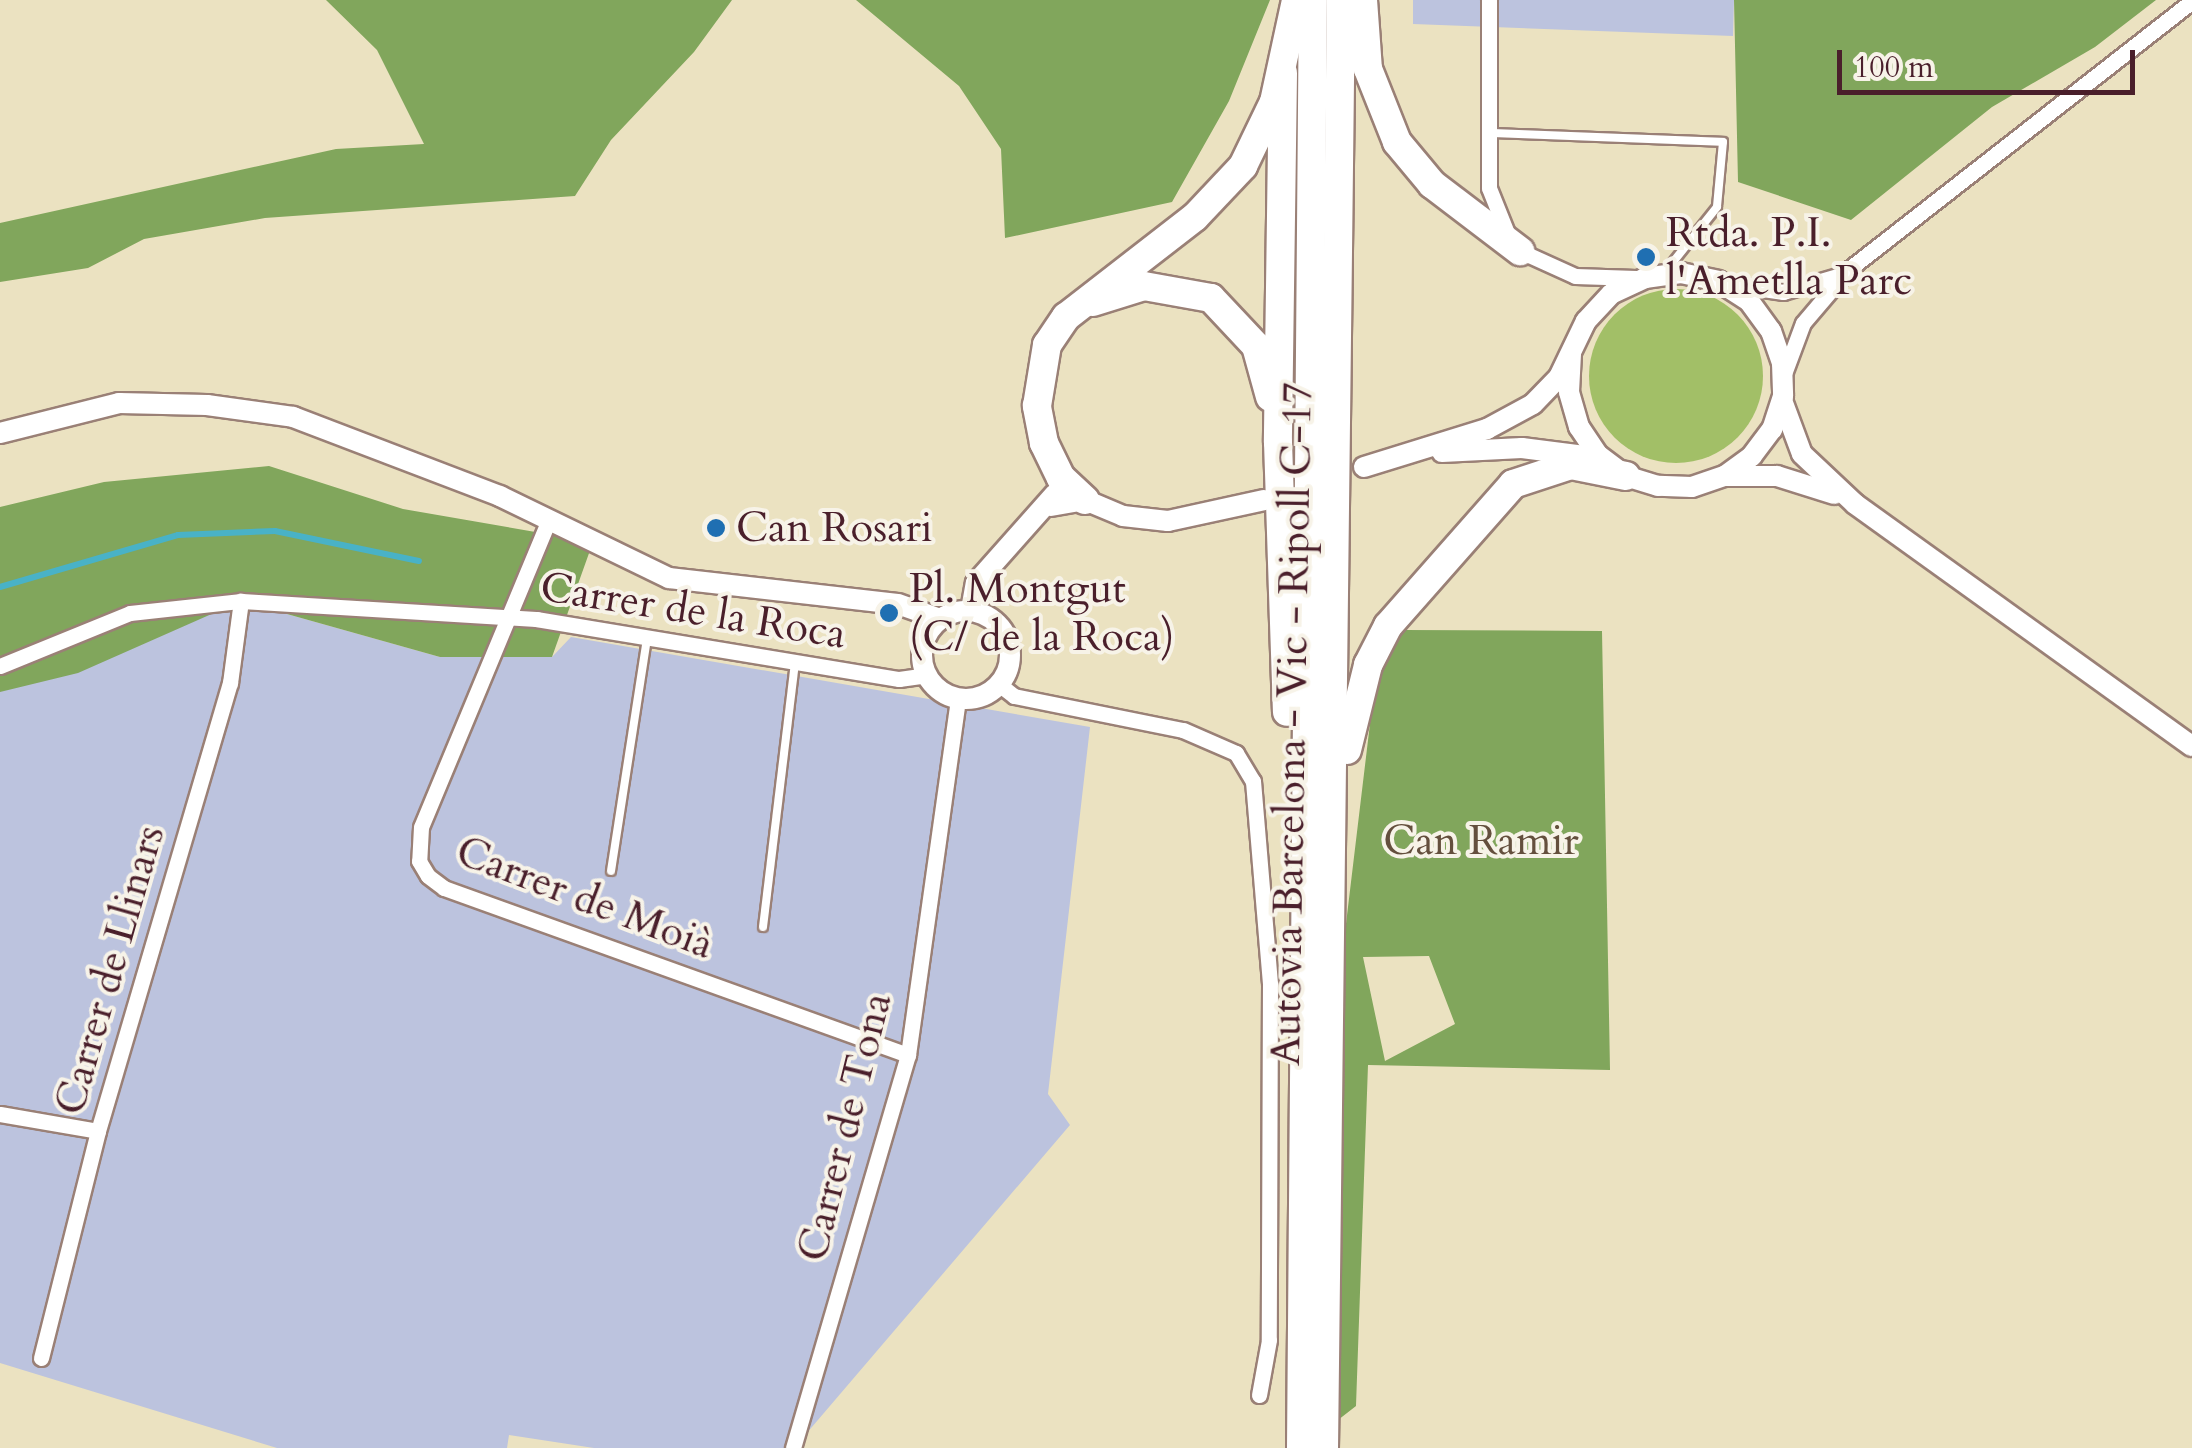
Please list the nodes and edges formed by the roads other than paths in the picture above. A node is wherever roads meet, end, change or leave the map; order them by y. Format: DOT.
graph roads {
  1 [pos="1296,0"];
  2 [pos="1313,0"];
  3 [pos="1341,0"];
  4 [pos="1363,0"];
  5 [pos="1488,0"];
  6 [pos="2192,0"];
  7 [pos="1283,73"];
  8 [pos="1490,133"];
  9 [pos="1520,252"];
  10 [pos="1850,269"];
  11 [pos="1654,276"];
  12 [pos="1718,281"];
  13 [pos="1066,317"];
  14 [pos="1571,355"];
  15 [pos="1782,389"];
  16 [pos="0,433"];
  17 [pos="1278,442"];
  18 [pos="1386,460"];
  19 [pos="1364,466"];
  20 [pos="1616,468"];
  21 [pos="1724,476"];
  22 [pos="1062,478"];
  23 [pos="1084,500"];
  24 [pos="1264,500"];
  25 [pos="1854,504"];
  26 [pos="1051,506"];
  27 [pos="548,522"];
  28 [pos="241,601"];
  29 [pos="971,610"];
  30 [pos="508,618"];
  31 [pos="940,619"];
  32 [pos="647,637"];
  33 [pos="795,662"];
  34 [pos="0,666"];
  35 [pos="926,676"];
  36 [pos="1000,685"];
  37 [pos="958,699"];
  38 [pos="2192,746"];
  39 [pos="1332,856"];
  40 [pos="611,871"];
  41 [pos="764,928"];
  42 [pos="1304,928"];
  43 [pos="908,1055"];
  44 [pos="0,1114"];
  45 [pos="98,1131"];
  46 [pos="42,1358"];
  47 [pos="1259,1396"];
  48 [pos="1324,1420"];
  49 [pos="793,1448"];
  50 [pos="1301,1448"];
  51 [pos="1324,1448"];
  52 [pos="1336,1448"];
  1 -- 7 [label="highway"];
  2 -- 42 [label="highway, Autovia Barcelona - Vic - Ripoll C-17"];
  3 -- 39 [label="highway, Autovia Barcelona - Vic - Ripoll C-17"];
  4 -- 9 [label="highway"];
  5 -- 8 [label="street"];
  6 -- 10 [label="street"];
  7 -- 13 [label="highway"];
  7 -- 17 [label="highway"];
  8 -- 9 [label="street"];
  8 -- 11 [label="lane"];
  9 -- 11 [label="street"];
  10 -- 12 [label="street"];
  10 -- 15 [label="street"];
  11 -- 12 [label="street"];
  11 -- 14 [label="street"];
  12 -- 15 [label="street"];
  13 -- 17 [label="highway"];
  13 -- 22 [label="highway"];
  14 -- 18 [label="street"];
  14 -- 20 [label="street"];
  15 -- 21 [label="street"];
  15 -- 25 [label="street"];
  16 -- 27 [label="street"];
  17 -- 42 [label="highway"];
  18 -- 19 [label="street"];
  18 -- 20 [label="street"];
  20 -- 21 [label="street"];
  20 -- 39 [label="highway"];
  21 -- 25 [label="street"];
  22 -- 23 [label="highway"];
  22 -- 26 [label="street"];
  23 -- 24 [label="street"];
  23 -- 26 [label="street"];
  25 -- 38 [label="street"];
  26 -- 29 [label="street"];
  27 -- 30 [label="street, Carrer de Moià"];
  27 -- 31 [label="street"];
  28 -- 30 [label="street, Carrer de la Roca"];
  28 -- 34 [label="street, Carrer de la Roca"];
  28 -- 45 [label="street, Carrer de Llinars"];
  29 -- 31 [label="street"];
  29 -- 36 [label="street"];
  30 -- 32 [label="street, Carrer de la Roca"];
  30 -- 43 [label="street, Carrer de Moià"];
  31 -- 35 [label="street"];
  32 -- 33 [label="street, Carrer de la Roca"];
  32 -- 40 [label="lane"];
  33 -- 35 [label="street, Carrer de la Roca"];
  33 -- 41 [label="lane"];
  35 -- 37 [label="street"];
  36 -- 37 [label="street"];
  36 -- 47 [label="street"];
  37 -- 43 [label="street, Carrer de Tona"];
  39 -- 48 [label="highway, Autovia Barcelona - Vic - Ripoll C-17"];
  42 -- 50 [label="highway, Autovia Barcelona - Vic - Ripoll C-17"];
  43 -- 49 [label="street, Carrer de Tona"];
  44 -- 45 [label="street"];
  45 -- 46 [label="street, Carrer de Llinars"];
  48 -- 51 [label="highway, Autovia Barcelona - Vic - Ripoll C-17"];
  48 -- 52 [label="highway"];
}
